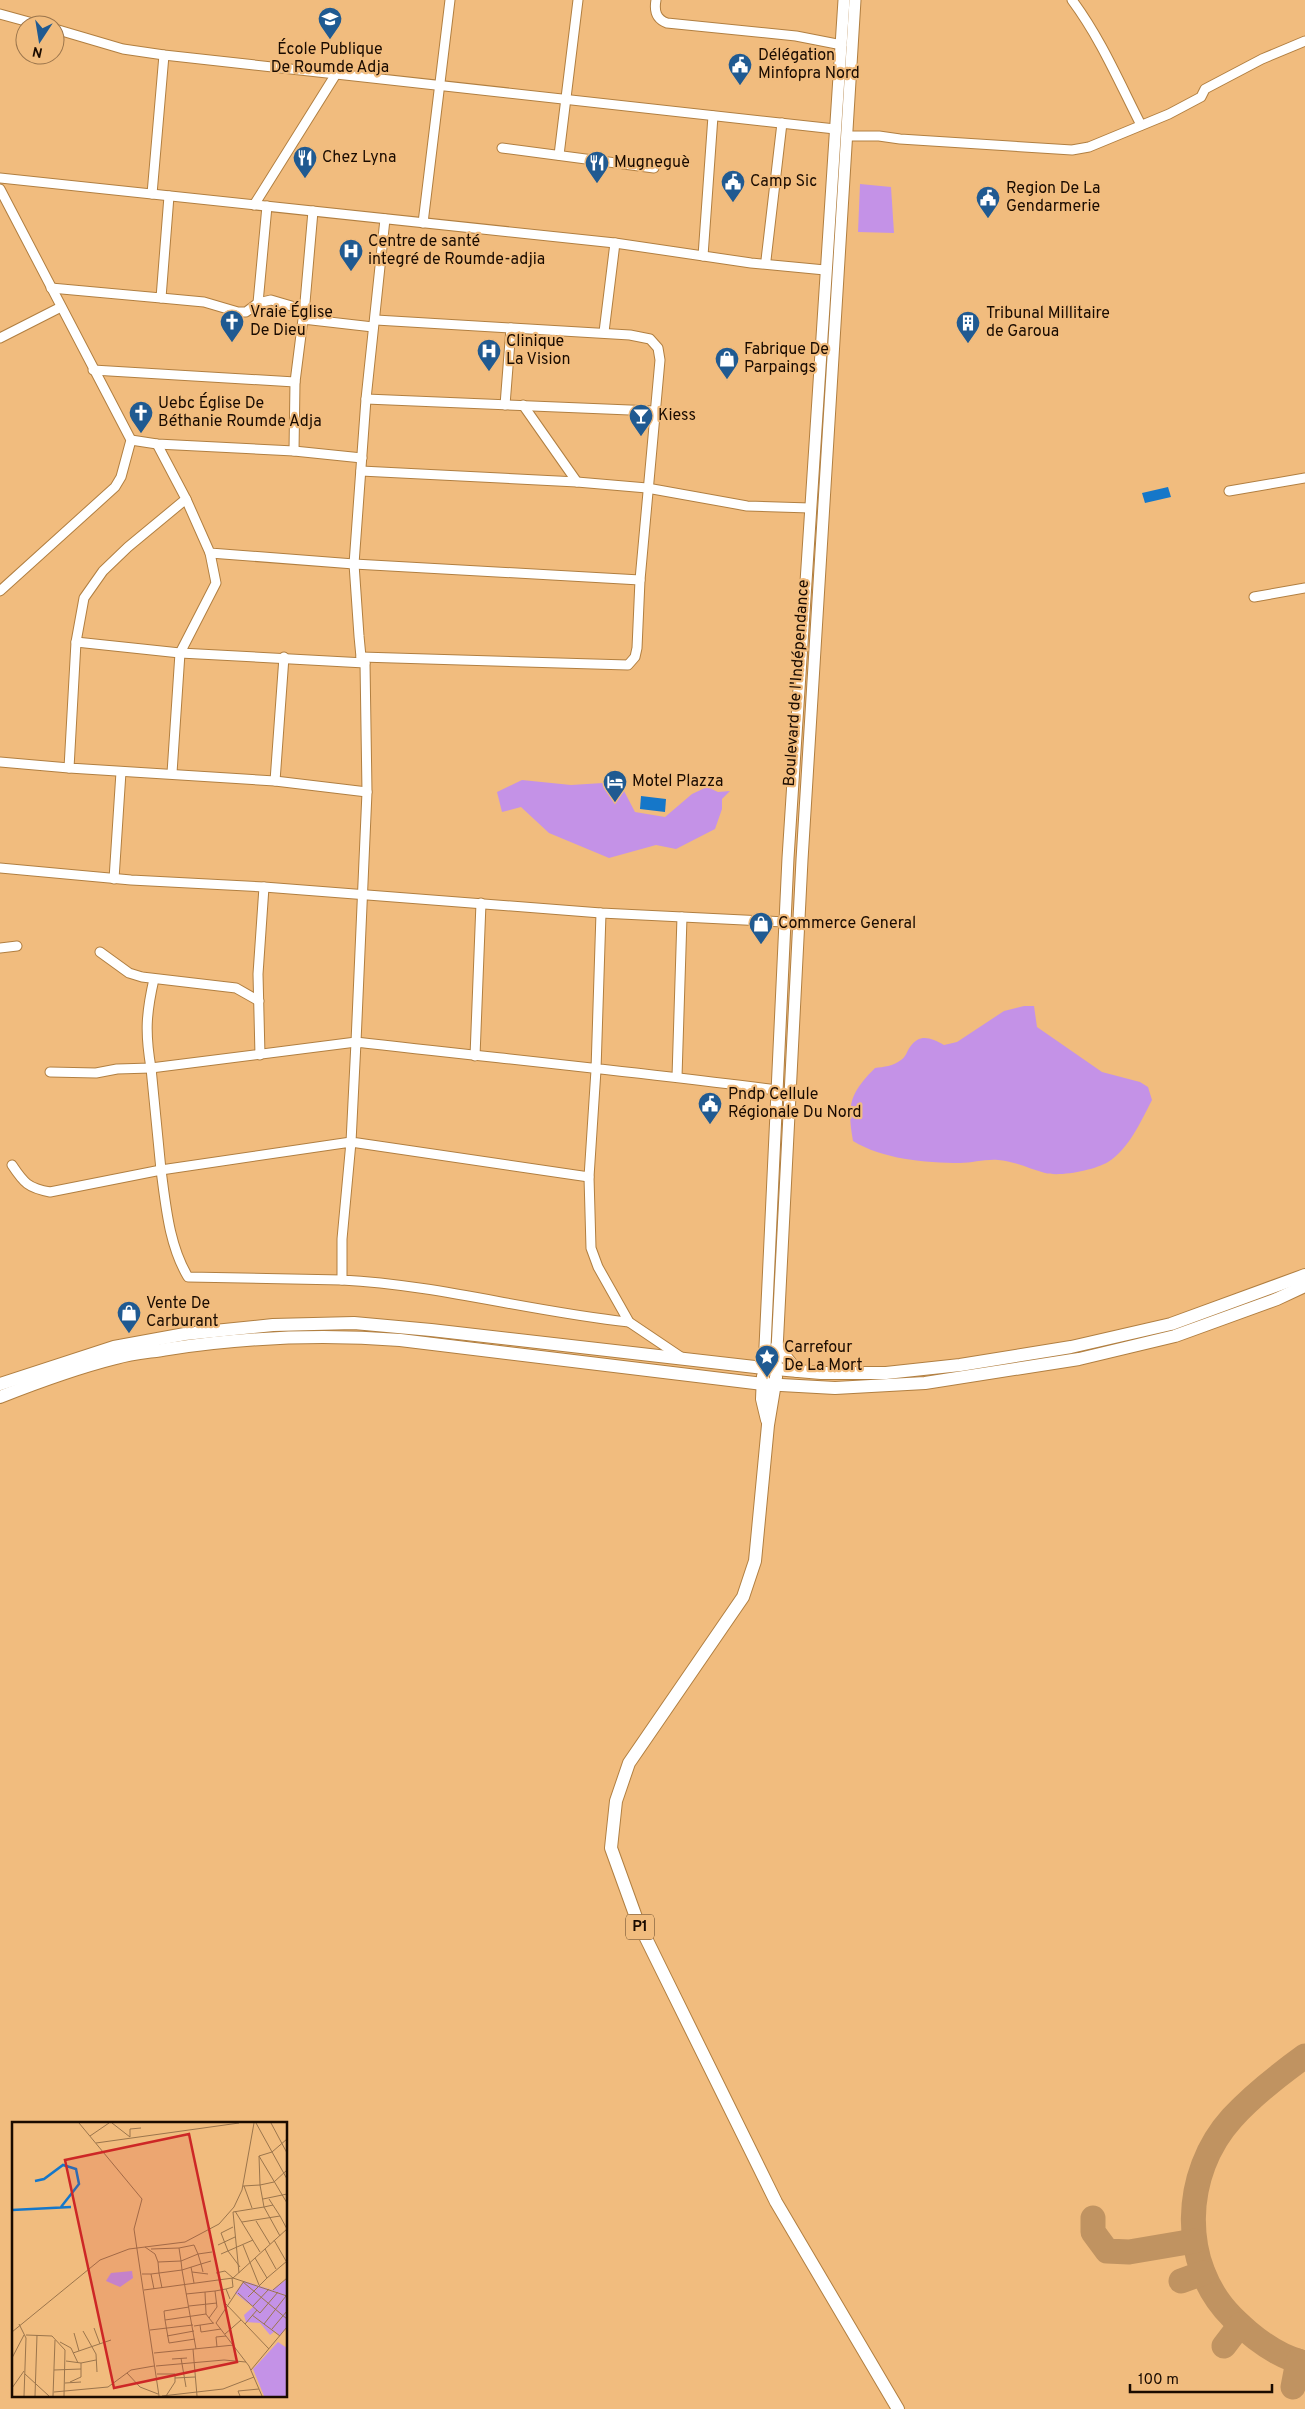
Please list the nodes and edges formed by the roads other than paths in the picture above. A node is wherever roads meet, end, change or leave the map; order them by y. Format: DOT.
graph roads {
  1 [pos="450,0"];
  2 [pos="578,0"];
  3 [pos="656,0"];
  4 [pos="844,0"];
  5 [pos="855,0"];
  6 [pos="1072,0"];
  7 [pos="0,14"];
  8 [pos="15,18"];
  9 [pos="65,33"];
  10 [pos="1305,41"];
  11 [pos="842,45"];
  12 [pos="164,55"];
  13 [pos="336,74"];
  14 [pos="440,86"];
  15 [pos="566,100"];
  16 [pos="714,116"];
  17 [pos="782,123"];
  18 [pos="1141,125"];
  19 [pos="834,129"];
  20 [pos="847,136"];
  21 [pos="502,148"];
  22 [pos="559,156"];
  23 [pos="654,168"];
  24 [pos="0,178"];
  25 [pos="0,190"];
  26 [pos="152,194"];
  27 [pos="169,196"];
  28 [pos="254,205"];
  29 [pos="267,206"];
  30 [pos="313,211"];
  31 [pos="385,219"];
  32 [pos="423,223"];
  33 [pos="615,243"];
  34 [pos="702,256"];
  35 [pos="766,260"];
  36 [pos="825,270"];
  37 [pos="50,288"];
  38 [pos="161,298"];
  39 [pos="258,303"];
  40 [pos="61,308"];
  41 [pos="304,314"];
  42 [pos="374,324"];
  43 [pos="511,328"];
  44 [pos="604,332"];
  45 [pos="0,338"];
  46 [pos="93,370"];
  47 [pos="295,382"];
  48 [pos="366,399"];
  49 [pos="505,405"];
  50 [pos="523,405"];
  51 [pos="654,411"];
  52 [pos="130,440"];
  53 [pos="158,444"];
  54 [pos="294,451"];
  55 [pos="362,458"];
  56 [pos="361,470"];
  57 [pos="1305,478"];
  58 [pos="577,482"];
  59 [pos="647,488"];
  60 [pos="1229,491"];
  61 [pos="186,499"];
  62 [pos="810,508"];
  63 [pos="210,553"];
  64 [pos="354,564"];
  65 [pos="640,580"];
  66 [pos="1305,588"];
  67 [pos="0,590"];
  68 [pos="1254,597"];
  69 [pos="76,642"];
  70 [pos="180,653"];
  71 [pos="284,657"];
  72 [pos="363,660"];
  73 [pos="0,762"];
  74 [pos="69,768"];
  75 [pos="120,772"];
  76 [pos="172,773"];
  77 [pos="275,781"];
  78 [pos="367,792"];
  79 [pos="0,868"];
  80 [pos="114,879"];
  81 [pos="264,887"];
  82 [pos="361,894"];
  83 [pos="481,903"];
  84 [pos="601,913"];
  85 [pos="682,917"];
  86 [pos="785,922"];
  87 [pos="17,946"];
  88 [pos="0,948"];
  89 [pos="100,952"];
  90 [pos="154,979"];
  91 [pos="259,1001"];
  92 [pos="356,1042"];
  93 [pos="260,1055"];
  94 [pos="475,1056"];
  95 [pos="151,1068"];
  96 [pos="596,1070"];
  97 [pos="50,1072"];
  98 [pos="677,1077"];
  99 [pos="777,1090"];
  100 [pos="351,1142"];
  101 [pos="12,1166"];
  102 [pos="161,1170"];
  103 [pos="589,1177"];
  104 [pos="1305,1276"];
  105 [pos="342,1280"];
  106 [pos="1305,1286"];
  107 [pos="628,1322"];
  108 [pos="777,1346"];
  109 [pos="683,1360"];
  110 [pos="770,1369"];
  111 [pos="797,1371"];
  112 [pos="0,1384"];
  113 [pos="769,1384"];
  114 [pos="0,1397"];
  115 [pos="898,2409"];
  1 -- 14 [label="street"];
  2 -- 15 [label="street"];
  3 -- 11 [label="street"];
  4 -- 11 [label="main road, Boulevard de l'Indépendance"];
  5 -- 20 [label="main road, Boulevard de l'Indépendance"];
  6 -- 18 [label="street"];
  7 -- 8 [label="street"];
  9 -- 12 [label="street"];
  10 -- 18 [label="street"];
  11 -- 19 [label="main road, Boulevard de l'Indépendance"];
  12 -- 13 [label="street"];
  12 -- 26 [label="street"];
  13 -- 14 [label="street"];
  13 -- 28 [label="street"];
  14 -- 15 [label="street"];
  14 -- 32 [label="street"];
  15 -- 16 [label="street"];
  15 -- 22 [label="street"];
  16 -- 17 [label="street"];
  16 -- 34 [label="street"];
  17 -- 19 [label="street"];
  17 -- 35 [label="street"];
  18 -- 20 [label="street"];
  19 -- 36 [label="main road, Boulevard de l'Indépendance"];
  20 -- 108 [label="main road, Boulevard de l'Indépendance"];
  21 -- 22 [label="street"];
  22 -- 23 [label="street"];
  24 -- 26 [label="street"];
  25 -- 37 [label="street"];
  26 -- 27 [label="street"];
  27 -- 28 [label="street"];
  27 -- 38 [label="street"];
  28 -- 29 [label="street"];
  29 -- 30 [label="street"];
  29 -- 39 [label="street"];
  30 -- 31 [label="street"];
  30 -- 41 [label="street"];
  31 -- 32 [label="street"];
  31 -- 42 [label="street"];
  32 -- 33 [label="street"];
  33 -- 34 [label="street"];
  33 -- 44 [label="street"];
  34 -- 36 [label="street"];
  36 -- 62 [label="main road, Boulevard de l'Indépendance"];
  37 -- 38 [label="street"];
  37 -- 40 [label="street"];
  38 -- 39 [label="street"];
  39 -- 41 [label="street"];
  40 -- 45 [label="street"];
  40 -- 46 [label="street"];
  41 -- 42 [label="street"];
  41 -- 47 [label="street"];
  42 -- 43 [label="street"];
  42 -- 48 [label="street"];
  43 -- 44 [label="street"];
  43 -- 49 [label="street"];
  44 -- 51 [label="street"];
  46 -- 47 [label="street"];
  46 -- 52 [label="street"];
  47 -- 54 [label="street"];
  48 -- 49 [label="street"];
  48 -- 55 [label="street"];
  49 -- 50 [label="street"];
  50 -- 51 [label="street"];
  50 -- 58 [label="street"];
  51 -- 59 [label="street"];
  52 -- 53 [label="street"];
  52 -- 67 [label="street"];
  53 -- 54 [label="street"];
  53 -- 61 [label="street"];
  54 -- 55 [label="street"];
  55 -- 56 [label="street"];
  56 -- 58 [label="street"];
  56 -- 64 [label="street"];
  57 -- 60 [label="street"];
  58 -- 59 [label="street"];
  59 -- 62 [label="street"];
  59 -- 65 [label="street"];
  61 -- 63 [label="street"];
  61 -- 69 [label="street"];
  62 -- 86 [label="main road, Boulevard de l'Indépendance"];
  63 -- 64 [label="street"];
  63 -- 70 [label="street"];
  64 -- 65 [label="street"];
  64 -- 72 [label="street"];
  65 -- 72 [label="street"];
  66 -- 68 [label="street"];
  69 -- 70 [label="street"];
  69 -- 74 [label="street"];
  70 -- 71 [label="street"];
  70 -- 76 [label="street"];
  71 -- 72 [label="street"];
  71 -- 77 [label="street"];
  72 -- 78 [label="street"];
  73 -- 74 [label="street"];
  74 -- 75 [label="street"];
  75 -- 76 [label="street"];
  75 -- 80 [label="street"];
  76 -- 77 [label="street"];
  77 -- 78 [label="street"];
  78 -- 82 [label="street"];
  79 -- 80 [label="street"];
  80 -- 81 [label="street"];
  81 -- 82 [label="street"];
  81 -- 91 [label="street"];
  82 -- 83 [label="street"];
  82 -- 92 [label="street"];
  83 -- 84 [label="street"];
  83 -- 94 [label="street"];
  84 -- 85 [label="street"];
  84 -- 96 [label="street"];
  85 -- 86 [label="street"];
  85 -- 98 [label="street"];
  86 -- 99 [label="main road, Boulevard de l'Indépendance"];
  87 -- 88 [label="street"];
  89 -- 90 [label="street"];
  90 -- 91 [label="street"];
  90 -- 95 [label="street"];
  91 -- 93 [label="street"];
  92 -- 93 [label="street"];
  92 -- 94 [label="street"];
  92 -- 100 [label="street"];
  93 -- 95 [label="street"];
  94 -- 96 [label="street"];
  95 -- 97 [label="street"];
  95 -- 102 [label="street"];
  96 -- 98 [label="street"];
  96 -- 103 [label="street"];
  98 -- 99 [label="street"];
  99 -- 110 [label="main road, Boulevard de l'Indépendance"];
  100 -- 102 [label="street"];
  100 -- 103 [label="street"];
  100 -- 105 [label="street"];
  101 -- 102 [label="street"];
  102 -- 105 [label="street"];
  103 -- 107 [label="street"];
  104 -- 111 [label="main road"];
  105 -- 107 [label="street"];
  106 -- 113 [label="main road"];
  107 -- 109 [label="street"];
  108 -- 110 [label="main road, Boulevard de l'Indépendance"];
  108 -- 111 [label="main road"];
  109 -- 110 [label="main road"];
  109 -- 112 [label="main road"];
  110 -- 111 [label="main road"];
  110 -- 113 [label="main road"];
  113 -- 114 [label="main road"];
  113 -- 115 [label="main road, P1"];
}
